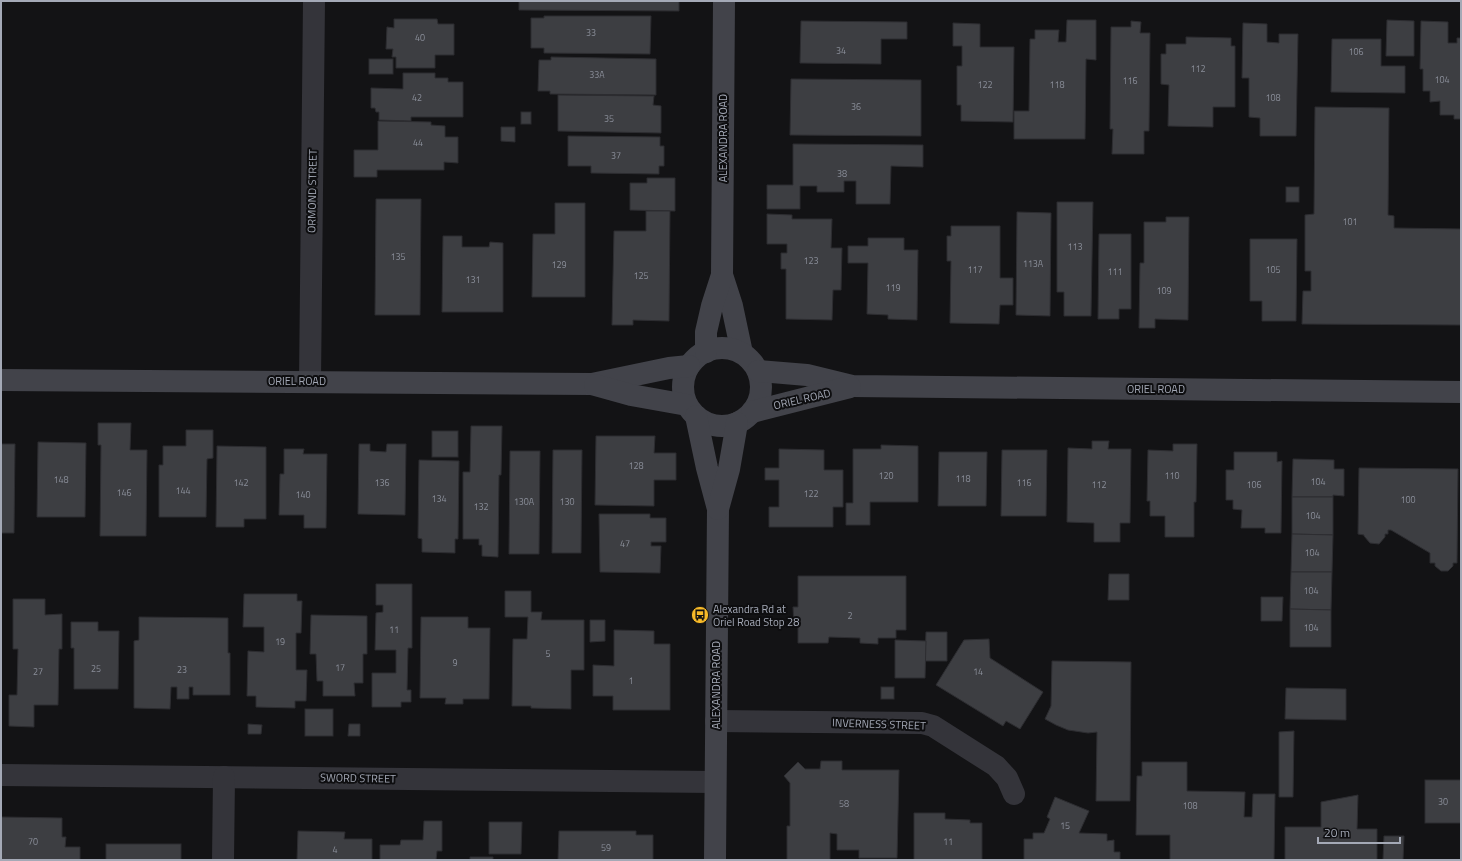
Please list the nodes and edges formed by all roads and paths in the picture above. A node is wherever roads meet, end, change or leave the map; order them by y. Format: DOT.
graph roads {
  1 [pos="314,1"];
  2 [pos="724,1"];
  3 [pos="722,275"];
  4 [pos="706,352"];
  5 [pos="742,354"];
  6 [pos="689,366"];
  7 [pos="758,371"];
  8 [pos="1,380"];
  9 [pos="310,381"];
  10 [pos="592,384"];
  11 [pos="852,386"];
  12 [pos="1461,392"];
  13 [pos="691,411"];
  14 [pos="745,417"];
  15 [pos="718,509"];
  16 [pos="716,721"];
  17 [pos="1,775"];
  18 [pos="224,777"];
  19 [pos="715,782"];
  20 [pos="1014,794"];
  21 [pos="223,860"];
  22 [pos="715,860"];
  1 -- 9 [label="street, ORMOND STREET"];
  2 -- 3 [label="street, ALEXANDRA ROAD"];
  3 -- 4 [label="street, ALEXANDRA ROAD"];
  3 -- 5 [label="street, ALEXANDRA ROAD"];
  4 -- 5 [label="street"];
  4 -- 6 [label="street"];
  5 -- 7 [label="street"];
  6 -- 10 [label="street, ORIEL ROAD"];
  6 -- 13 [label="street"];
  7 -- 11 [label="street, ORIEL ROAD"];
  7 -- 14 [label="street"];
  8 -- 9 [label="street, ORIEL ROAD"];
  9 -- 10 [label="street, ORIEL ROAD"];
  10 -- 13 [label="street, ORIEL ROAD"];
  11 -- 12 [label="street, ORIEL ROAD"];
  11 -- 14 [label="street, ORIEL ROAD"];
  13 -- 14 [label="street"];
  13 -- 15 [label="street, ALEXANDRA ROAD"];
  14 -- 15 [label="street, ALEXANDRA ROAD"];
  15 -- 16 [label="street, ALEXANDRA ROAD"];
  16 -- 19 [label="street, ALEXANDRA ROAD"];
  16 -- 20 [label="street, INVERNESS STREET"];
  17 -- 18 [label="street, SWORD STREET"];
  18 -- 19 [label="street, SWORD STREET"];
  18 -- 21 [label="street"];
  19 -- 22 [label="street, ALEXANDRA ROAD"];
}
